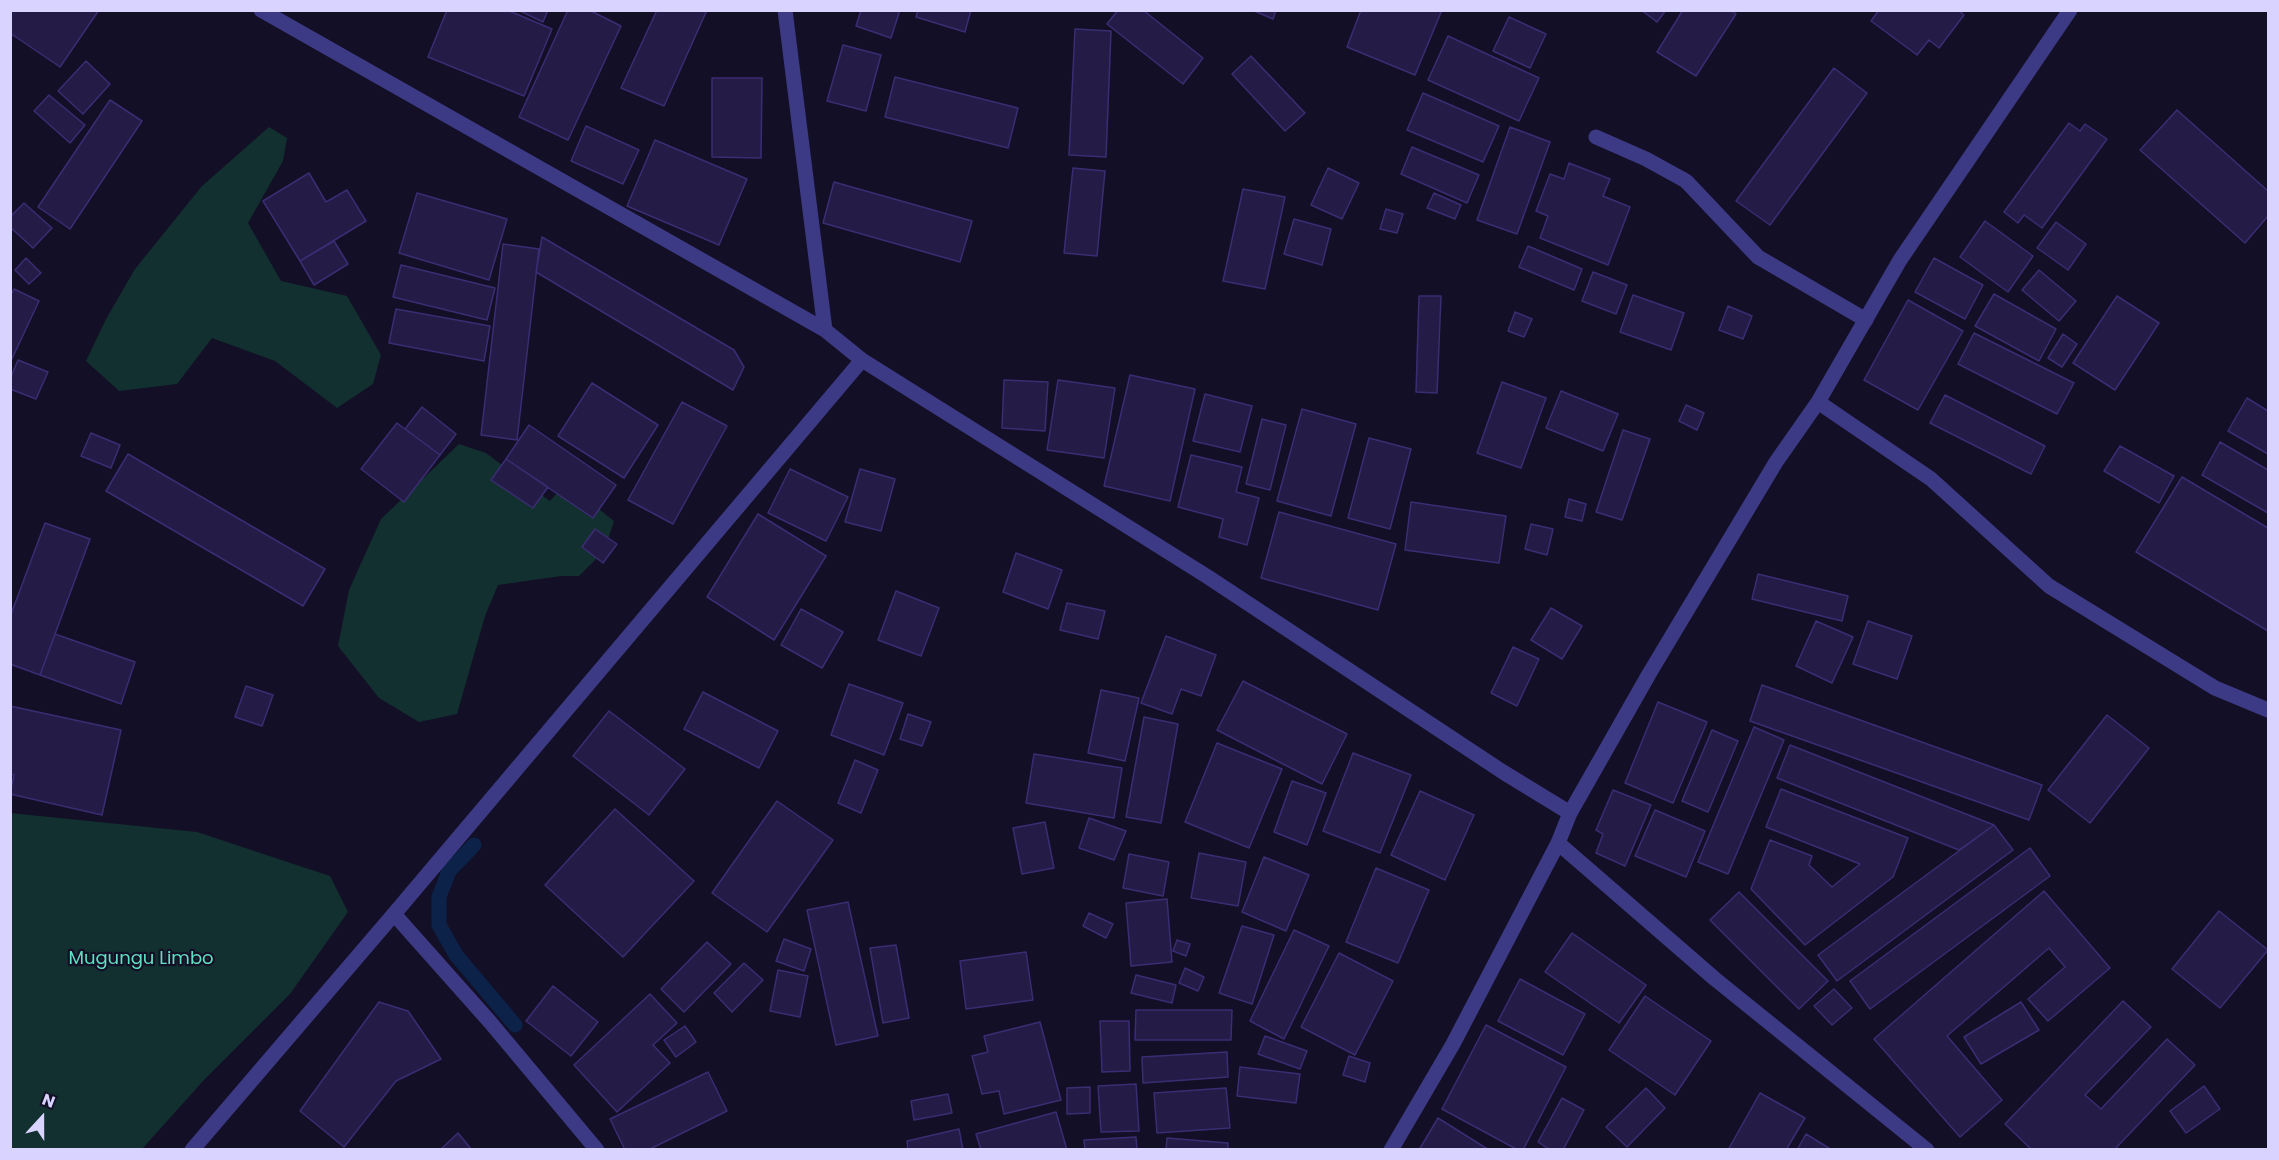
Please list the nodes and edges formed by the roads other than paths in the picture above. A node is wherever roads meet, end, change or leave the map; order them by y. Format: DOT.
graph roads {
  1 [pos="261,10"];
  2 [pos="785,10"];
  3 [pos="2070,10"];
  4 [pos="1596,136"];
  5 [pos="1866,320"];
  6 [pos="825,330"];
  7 [pos="862,360"];
  8 [pos="1818,402"];
  9 [pos="2268,710"];
  10 [pos="1570,813"];
  11 [pos="1558,843"];
  12 [pos="394,914"];
  13 [pos="192,1149"];
  14 [pos="597,1149"];
  15 [pos="1391,1149"];
  16 [pos="1927,1149"];
  1 -- 6 [label="street"];
  2 -- 6 [label="street"];
  3 -- 5 [label="street"];
  4 -- 5 [label="street"];
  5 -- 8 [label="street"];
  6 -- 7 [label="street"];
  7 -- 10 [label="street"];
  7 -- 12 [label="street"];
  8 -- 9 [label="street"];
  8 -- 10 [label="street"];
  10 -- 11 [label="street"];
  11 -- 15 [label="street"];
  11 -- 16 [label="street"];
  12 -- 13 [label="street"];
  12 -- 14 [label="street"];
}
